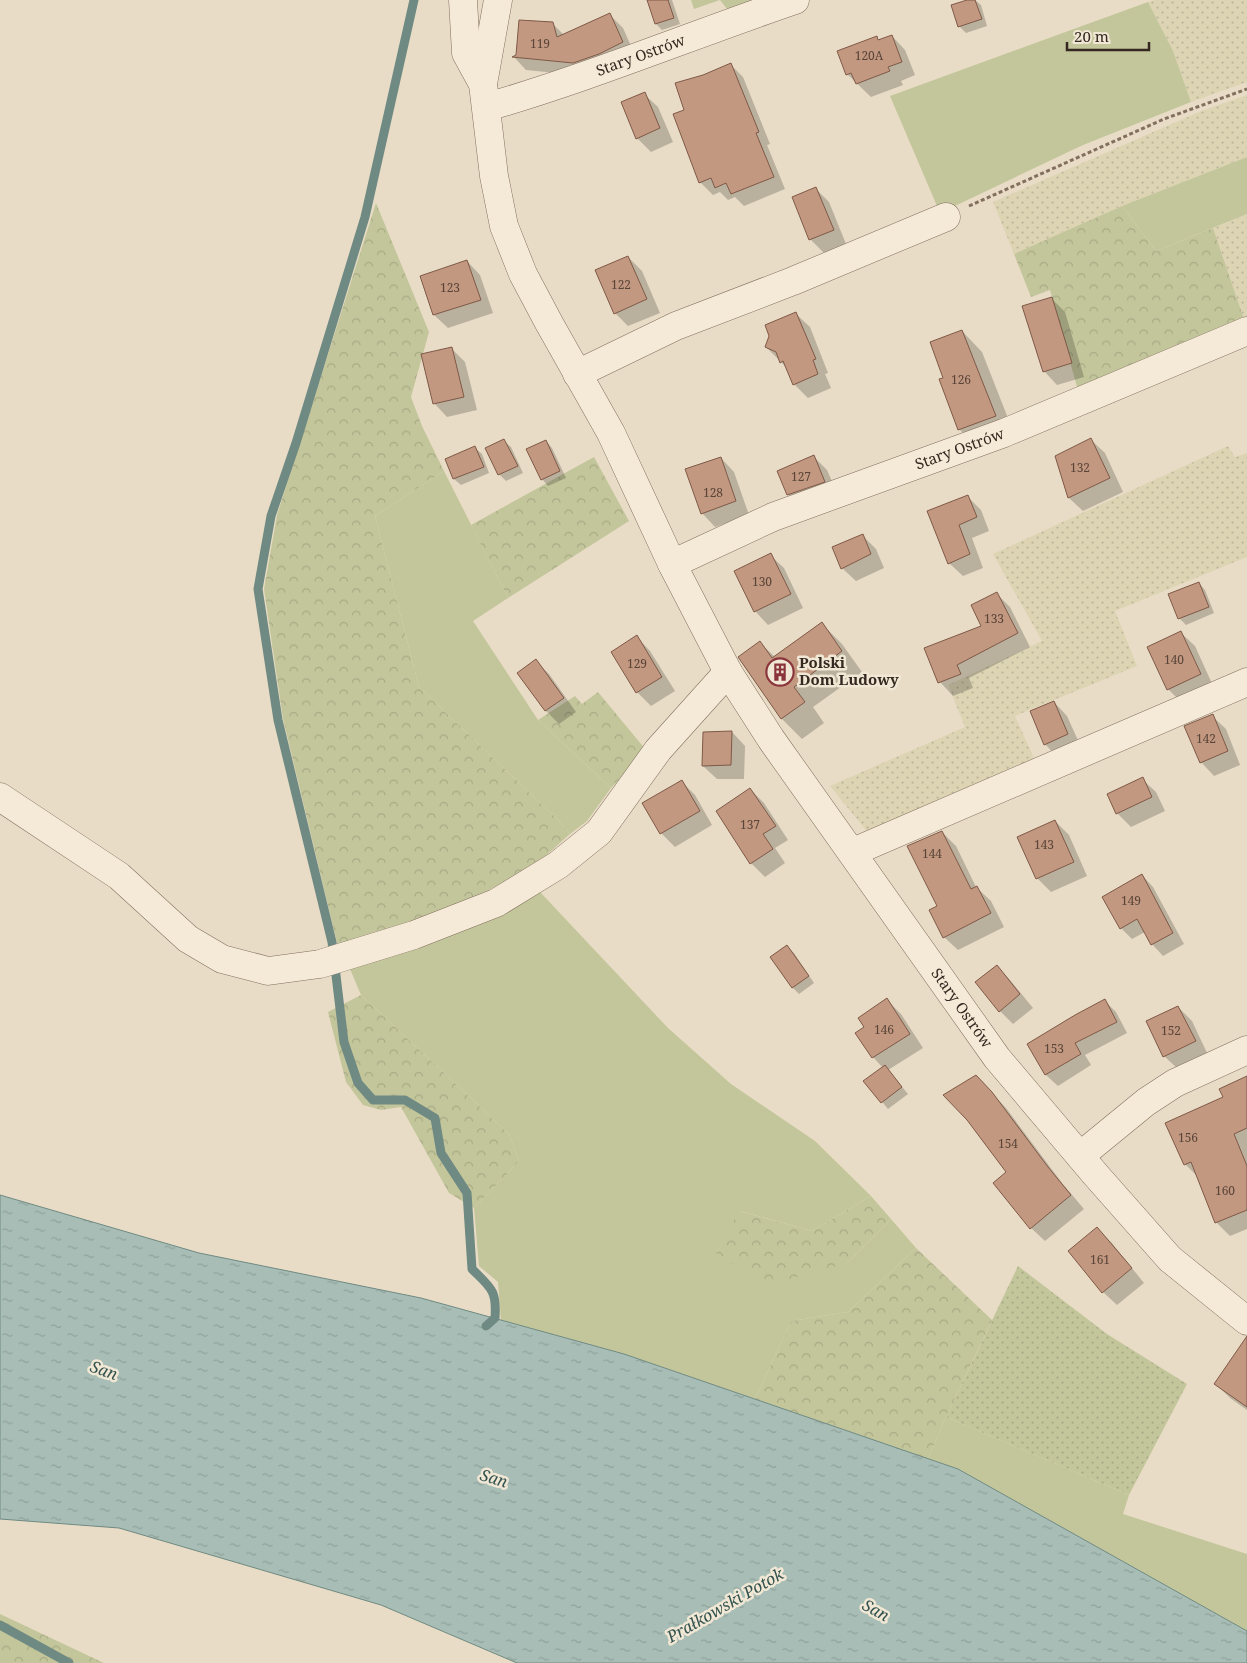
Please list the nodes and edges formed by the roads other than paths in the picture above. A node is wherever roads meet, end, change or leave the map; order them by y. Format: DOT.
graph roads {
  1 [pos="463,0"];
  2 [pos="498,0"];
  3 [pos="795,0"];
  4 [pos="485,95"];
  5 [pos="946,217"];
  6 [pos="1247,331"];
  7 [pos="577,374"];
  8 [pos="672,564"];
  9 [pos="728,672"];
  10 [pos="1247,682"];
  11 [pos="0,796"];
  12 [pos="853,852"];
  13 [pos="1247,1050"];
  14 [pos="1080,1156"];
  15 [pos="1247,1322"];
  1 -- 4 [label="street, Stary Ostrów"];
  2 -- 4 [label="street"];
  3 -- 4 [label="street, Stary Ostrów"];
  4 -- 7 [label="street, Stary Ostrów"];
  5 -- 7 [label="street"];
  6 -- 8 [label="street, Stary Ostrów"];
  7 -- 8 [label="street, Stary Ostrów"];
  8 -- 9 [label="street, Stary Ostrów"];
  9 -- 11 [label="street"];
  9 -- 12 [label="street, Stary Ostrów"];
  10 -- 12 [label="street"];
  12 -- 14 [label="street, Stary Ostrów"];
  13 -- 14 [label="street"];
  14 -- 15 [label="street, Stary Ostrów"];
}
